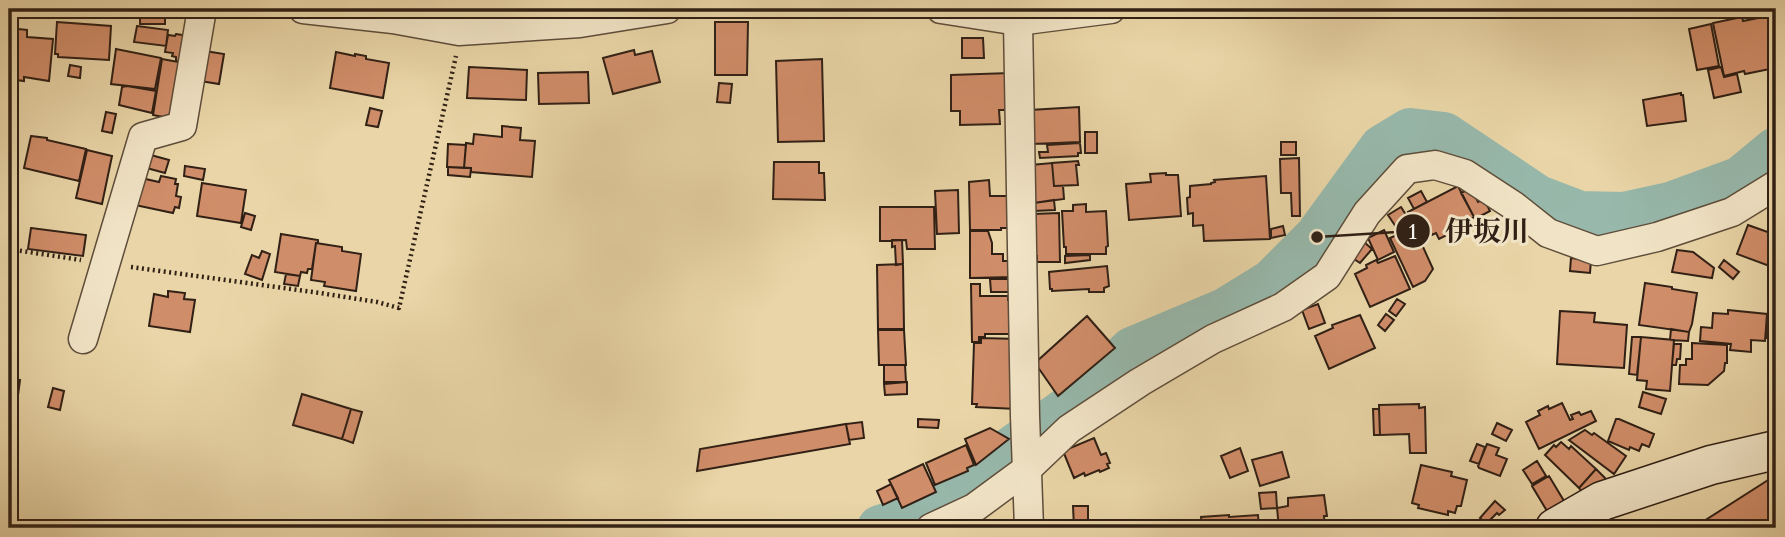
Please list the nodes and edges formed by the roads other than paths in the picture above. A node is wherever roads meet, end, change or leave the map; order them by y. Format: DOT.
graph roads {
  1 [pos="202,9"];
  2 [pos="303,9"];
  3 [pos="667,9"];
  4 [pos="941,9"];
  5 [pos="1111,9"];
  6 [pos="1018,21"];
  7 [pos="1776,185"];
  8 [pos="83,339"];
  9 [pos="1776,450"];
  10 [pos="1027,463"];
  11 [pos="931,528"];
  12 [pos="1029,528"];
  13 [pos="1555,528"];
  1 -- 8 [label="street"];
  2 -- 3 [label="street"];
  4 -- 6 [label="street"];
  5 -- 6 [label="street"];
  6 -- 10 [label="street"];
  7 -- 10 [label="street"];
  9 -- 13 [label="main road"];
  10 -- 11 [label="street"];
  10 -- 12 [label="street"];
}
